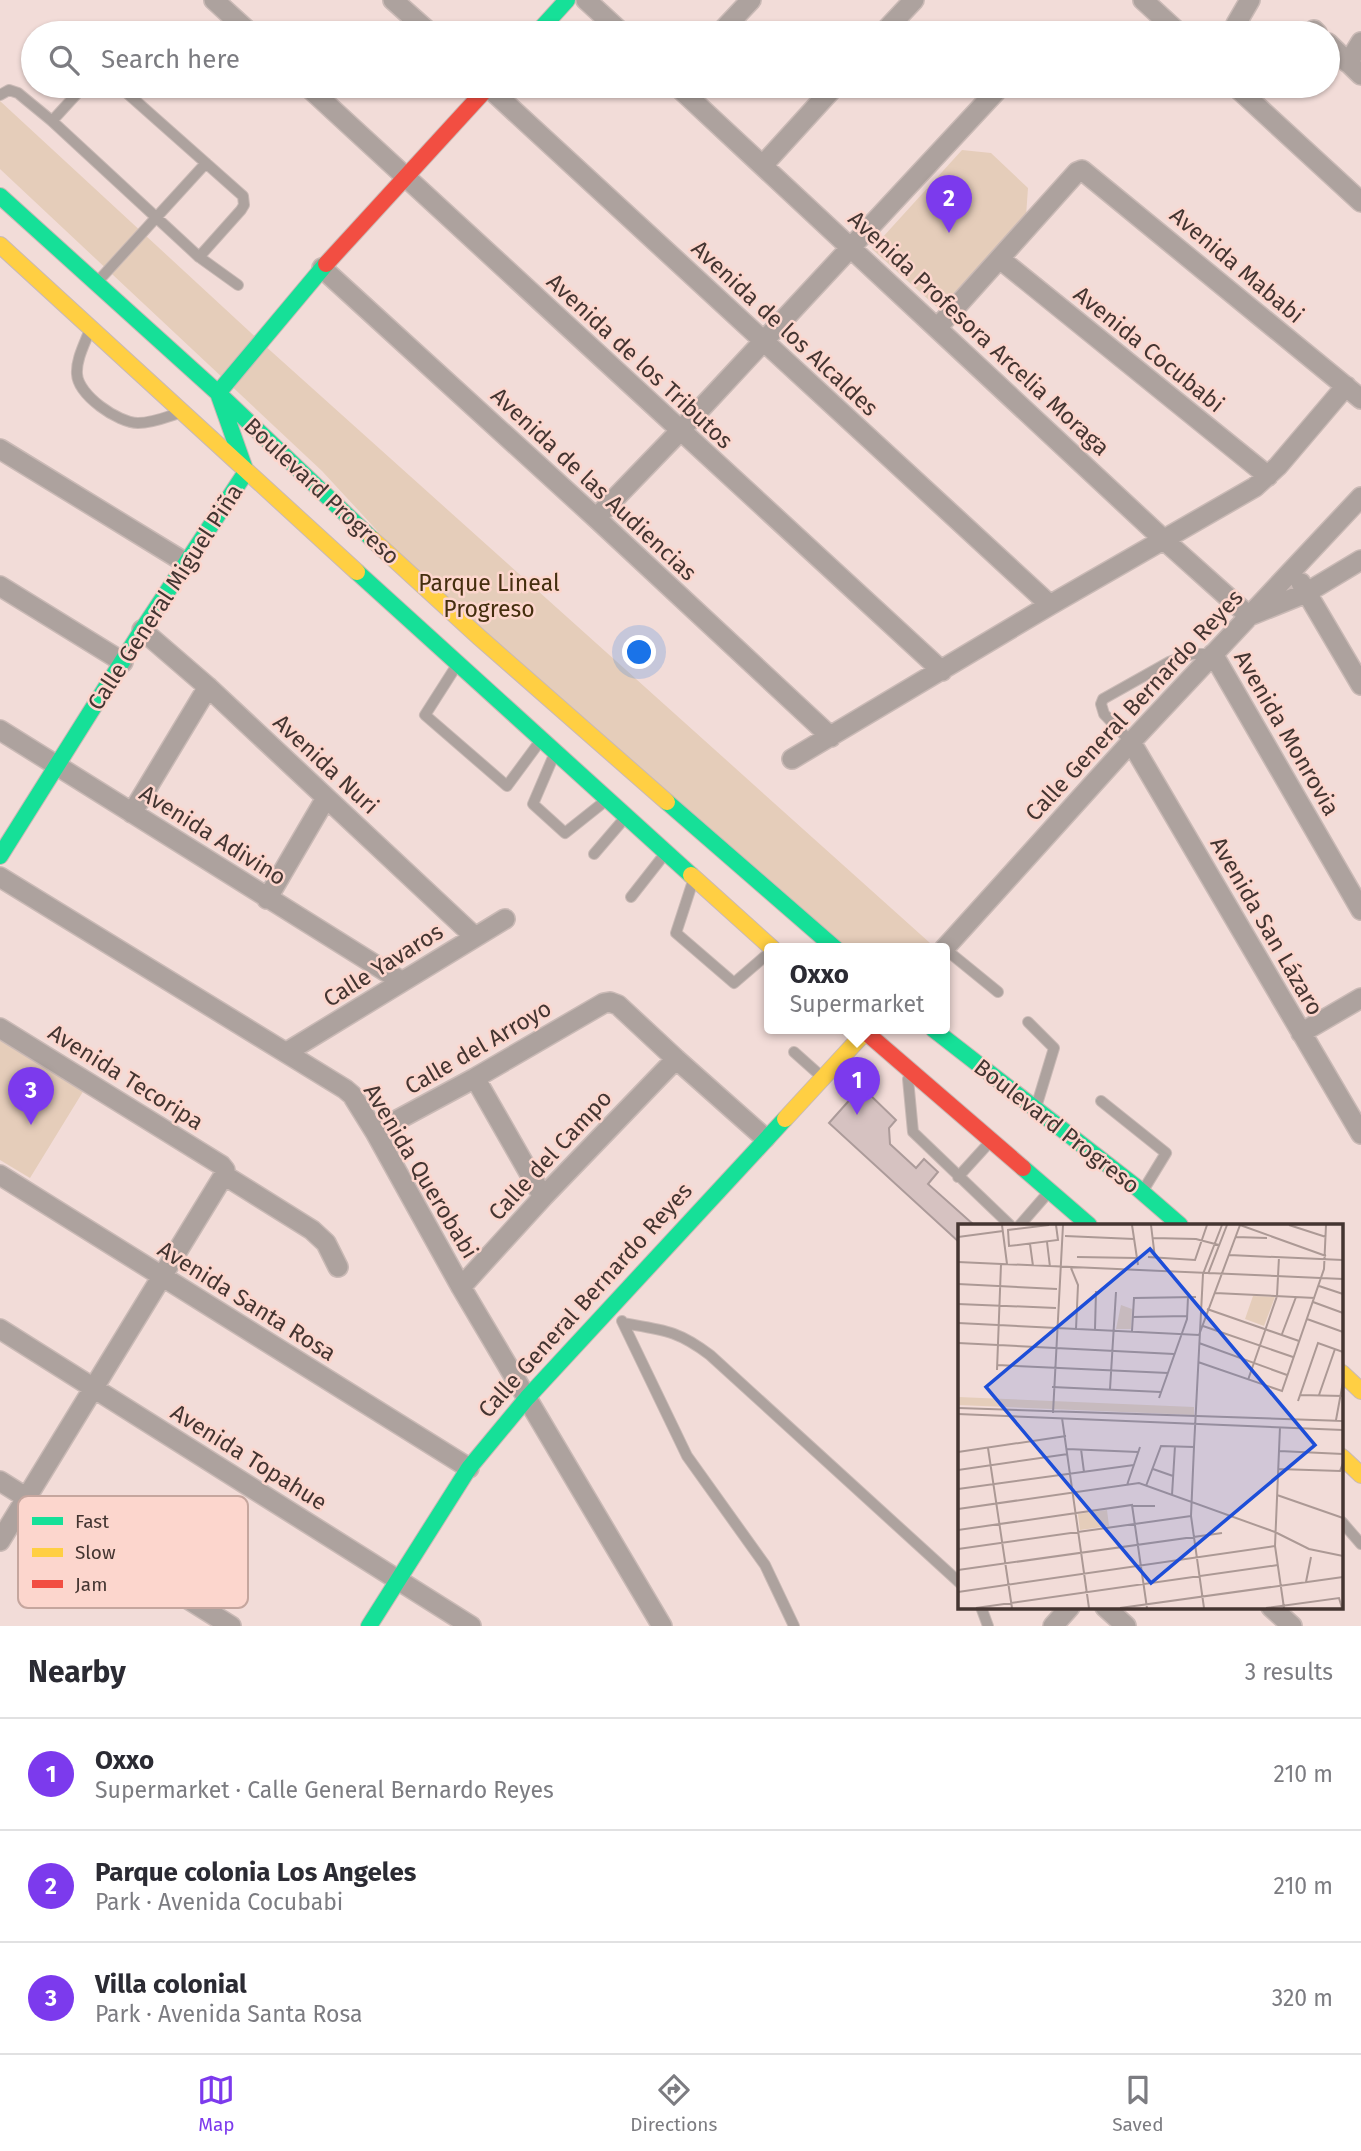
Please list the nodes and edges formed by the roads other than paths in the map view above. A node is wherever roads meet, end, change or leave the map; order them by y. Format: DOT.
graph roads {
  1 [pos="214,0"];
  2 [pos="393,0"];
  3 [pos="567,0"];
  4 [pos="586,0"];
  5 [pos="751,0"];
  6 [pos="914,0"];
  7 [pos="1143,0"];
  8 [pos="1250,0"];
  9 [pos="237,21"];
  10 [pos="417,21"];
  11 [pos="548,21"];
  12 [pos="609,21"];
  13 [pos="731,21"];
  14 [pos="894,21"];
  15 [pos="1166,21"];
  16 [pos="1238,21"];
  17 [pos="1361,42"];
  18 [pos="1340,55"];
  19 [pos="1354,69"];
  20 [pos="0,95"];
  21 [pos="21,97"];
  22 [pos="23,98"];
  23 [pos="73,98"];
  24 [pos="133,98"];
  25 [pos="320,98"];
  26 [pos="477,98"];
  27 [pos="501,98"];
  28 [pos="690,98"];
  29 [pos="824,98"];
  30 [pos="990,98"];
  31 [pos="1248,98"];
  32 [pos="52,121"];
  33 [pos="206,163"];
  34 [pos="763,164"];
  35 [pos="405,176"];
  36 [pos="0,196"];
  37 [pos="1361,202"];
  38 [pos="155,217"];
  39 [pos="0,245"];
  40 [pos="850,247"];
  41 [pos="199,257"];
  42 [pos="1000,259"];
  43 [pos="322,268"];
  44 [pos="96,283"];
  45 [pos="238,285"];
  46 [pos="938,327"];
  47 [pos="91,328"];
  48 [pos="764,341"];
  49 [pos="126,361"];
  50 [pos="1346,386"];
  51 [pos="218,393"];
  52 [pos="1361,399"];
  53 [pos="181,412"];
  54 [pos="680,431"];
  55 [pos="0,449"];
  56 [pos="246,472"];
  57 [pos="1268,476"];
  58 [pos="326,497"];
  59 [pos="1361,497"];
  60 [pos="596,518"];
  61 [pos="1163,539"];
  62 [pos="1361,560"];
  63 [pos="186,563"];
  64 [pos="1294,570"];
  65 [pos="0,586"];
  66 [pos="1306,593"];
  67 [pos="1050,606"];
  68 [pos="1249,616"];
  69 [pos="142,630"];
  70 [pos="1213,654"];
  71 [pos="123,662"];
  72 [pos="457,664"];
  73 [pos="942,671"];
  74 [pos="1361,685"];
  75 [pos="208,687"];
  76 [pos="0,730"];
  77 [pos="831,737"];
  78 [pos="542,739"];
  79 [pos="1131,742"];
  80 [pos="555,752"];
  81 [pos="792,759"];
  82 [pos="57,765"];
  83 [pos="326,798"];
  84 [pos="608,799"];
  85 [pos="132,813"];
  86 [pos="626,816"];
  87 [pos="666,852"];
  88 [pos="594,855"];
  89 [pos="0,856"];
  90 [pos="0,877"];
  91 [pos="694,877"];
  92 [pos="631,897"];
  93 [pos="267,899"];
  94 [pos="1361,910"];
  95 [pos="505,919"];
  96 [pos="475,937"];
  97 [pos="766,943"];
  98 [pos="829,943"];
  99 [pos="949,943"];
  100 [pos="950,953"];
  101 [pos="764,956"];
  102 [pos="401,981"];
  103 [pos="998,992"];
  104 [pos="1361,998"];
  105 [pos="1028,1022"];
  106 [pos="0,1028"];
  107 [pos="1301,1033"];
  108 [pos="861,1034"];
  109 [pos="869,1034"];
  110 [pos="939,1034"];
  111 [pos="287,1052"];
  112 [pos="794,1052"];
  113 [pos="676,1059"];
  114 [pos="907,1068"];
  115 [pos="822,1077"];
  116 [pos="475,1078"];
  117 [pos="1101,1101"];
  118 [pos="1035,1108"];
  119 [pos="375,1132"];
  120 [pos="1361,1135"];
  121 [pos="765,1138"];
  122 [pos="992,1140"];
  123 [pos="225,1172"];
  124 [pos="0,1175"];
  125 [pos="958,1177"];
  126 [pos="1050,1191"];
  127 [pos="1142,1193"];
  128 [pos="543,1197"];
  129 [pos="1009,1224"];
  130 [pos="1021,1224"];
  131 [pos="1088,1224"];
  132 [pos="1179,1224"];
  133 [pos="338,1267"];
  134 [pos="162,1278"];
  135 [pos="461,1287"];
  136 [pos="611,1307"];
  137 [pos="623,1323"];
  138 [pos="0,1329"];
  139 [pos="1344,1375"];
  140 [pos="94,1388"];
  141 [pos="1361,1391"];
  142 [pos="1344,1396"];
  143 [pos="527,1398"];
  144 [pos="1361,1408"];
  145 [pos="469,1468"];
  146 [pos="0,1481"];
  147 [pos="23,1496"];
  148 [pos="27,1496"];
  149 [pos="18,1511"];
  150 [pos="1344,1524"];
  151 [pos="0,1541"];
  152 [pos="1361,1544"];
  153 [pos="398,1581"];
  154 [pos="958,1581"];
  155 [pos="203,1608"];
  156 [pos="981,1608"];
  157 [pos="1069,1608"];
  158 [pos="1106,1608"];
  159 [pos="1272,1608"];
  160 [pos="232,1626"];
  161 [pos="369,1626"];
  162 [pos="471,1626"];
  163 [pos="662,1626"];
  164 [pos="794,1626"];
  165 [pos="988,1626"];
  166 [pos="1053,1626"];
  167 [pos="1126,1626"];
  168 [pos="1293,1626"];
  1 -- 9 [label="street"];
  2 -- 10 [label="street"];
  3 -- 11 [label="main road"];
  4 -- 12 [label="street"];
  5 -- 13 [label="street"];
  6 -- 14 [label="street"];
  7 -- 15 [label="street"];
  8 -- 16 [label="street"];
  17 -- 19 [label="street"];
  18 -- 19 [label="street"];
  20 -- 21 [label="lane"];
  22 -- 32 [label="lane"];
  23 -- 32 [label="lane"];
  24 -- 33 [label="lane"];
  25 -- 35 [label="street, Avenida de los Tributos"];
  26 -- 35 [label="main road"];
  27 -- 48 [label="street, Avenida de los Alcaldes"];
  28 -- 34 [label="street, Avenida Profesora Arcelia Moraga"];
  29 -- 34 [label="street"];
  30 -- 40 [label="street"];
  31 -- 37 [label="street"];
  32 -- 38 [label="lane"];
  33 -- 38 [label="lane"];
  33 -- 41 [label="lane"];
  34 -- 40 [label="street, Avenida Profesora Arcelia Moraga"];
  35 -- 43 [label="main road"];
  35 -- 54 [label="street, Avenida de los Tributos"];
  36 -- 44 [label="main road, Boulevard Progreso"];
  38 -- 41 [label="lane"];
  38 -- 44 [label="lane"];
  39 -- 47 [label="main road, Boulevard Progreso"];
  40 -- 46 [label="street, Avenida Profesora Arcelia Moraga"];
  40 -- 48 [label="street"];
  41 -- 45 [label="lane"];
  42 -- 46 [label="street"];
  42 -- 50 [label="street, Avenida Mababi"];
  42 -- 57 [label="street, Avenida Cocubabi"];
  43 -- 51 [label="main road"];
  43 -- 60 [label="street, Avenida de las Audiencias"];
  44 -- 51 [label="main road, Boulevard Progreso"];
  46 -- 61 [label="street, Avenida Profesora Arcelia Moraga"];
  47 -- 49 [label="main road, Boulevard Progreso"];
  47 -- 53 [label="lane"];
  48 -- 54 [label="street"];
  48 -- 67 [label="street, Avenida de los Alcaldes"];
  49 -- 51 [label="main road"];
  49 -- 53 [label="main road, Boulevard Progreso"];
  50 -- 52 [label="street, Avenida Mababi"];
  50 -- 57 [label="street"];
  51 -- 56 [label="main road, Calle General Miguel Piña"];
  51 -- 58 [label="main road, Boulevard Progreso"];
  53 -- 56 [label="main road, Boulevard Progreso"];
  54 -- 60 [label="street"];
  54 -- 73 [label="street, Avenida de los Tributos"];
  55 -- 63 [label="street"];
  56 -- 58 [label="main road"];
  56 -- 63 [label="main road, Calle General Miguel Piña"];
  56 -- 72 [label="main road, Boulevard Progreso"];
  57 -- 61 [label="street"];
  58 -- 98 [label="main road, Boulevard Progreso"];
  59 -- 64 [label="street, Calle General Bernardo Reyes"];
  60 -- 77 [label="street, Avenida de las Audiencias"];
  61 -- 67 [label="street"];
  61 -- 68 [label="street, Avenida Profesora Arcelia Moraga"];
  62 -- 66 [label="street"];
  63 -- 69 [label="main road, Calle General Miguel Piña"];
  64 -- 66 [label="street"];
  64 -- 68 [label="street, Calle General Bernardo Reyes"];
  65 -- 71 [label="street"];
  66 -- 68 [label="street"];
  66 -- 74 [label="street"];
  67 -- 73 [label="street"];
  68 -- 70 [label="street, Calle General Bernardo Reyes"];
  69 -- 71 [label="main road, Calle General Miguel Piña"];
  69 -- 75 [label="street, Avenida Nuri"];
  70 -- 79 [label="street, Calle General Bernardo Reyes"];
  70 -- 79 [label="lane"];
  70 -- 94 [label="street, Avenida Monrovia"];
  71 -- 82 [label="main road, Calle General Miguel Piña"];
  72 -- 78 [label="main road, Boulevard Progreso"];
  72 -- 78 [label="lane"];
  73 -- 77 [label="street"];
  75 -- 83 [label="street, Avenida Nuri"];
  75 -- 85 [label="street"];
  76 -- 82 [label="street, Avenida Adivino"];
  77 -- 81 [label="street"];
  78 -- 80 [label="main road, Boulevard Progreso"];
  79 -- 99 [label="street, Calle General Bernardo Reyes"];
  79 -- 107 [label="street, Avenida San Lázaro"];
  80 -- 84 [label="main road, Boulevard Progreso"];
  80 -- 84 [label="lane"];
  82 -- 85 [label="street, Avenida Adivino"];
  82 -- 89 [label="main road, Calle General Miguel Piña"];
  83 -- 93 [label="street"];
  83 -- 96 [label="street, Avenida Nuri"];
  84 -- 86 [label="main road, Boulevard Progreso"];
  85 -- 93 [label="street, Avenida Adivino"];
  86 -- 87 [label="main road, Boulevard Progreso"];
  86 -- 88 [label="lane"];
  87 -- 91 [label="main road, Boulevard Progreso"];
  87 -- 92 [label="lane"];
  90 -- 111 [label="street, Avenida Querobabi"];
  91 -- 97 [label="main road, Boulevard Progreso"];
  91 -- 101 [label="lane"];
  93 -- 102 [label="street, Avenida Adivino"];
  95 -- 96 [label="street, Calle Yavaros"];
  96 -- 102 [label="street, Calle Yavaros"];
  100 -- 103 [label="lane"];
  102 -- 111 [label="street, Calle Yavaros"];
  104 -- 107 [label="street"];
  105 -- 118 [label="lane"];
  106 -- 123 [label="street, Avenida Tecoripa"];
  107 -- 120 [label="street, Avenida San Lázaro"];
  108 -- 115 [label="main road, Calle General Bernardo Reyes"];
  109 -- 114 [label="main road"];
  110 -- 118 [label="main road, Boulevard Progreso"];
  111 -- 119 [label="street, Avenida Querobabi"];
  112 -- 115 [label="lane"];
  113 -- 116 [label="street, Calle del Arroyo"];
  113 -- 121 [label="street"];
  113 -- 128 [label="street, Calle del Campo"];
  114 -- 122 [label="main road"];
  114 -- 125 [label="lane"];
  115 -- 121 [label="main road, Calle General Bernardo Reyes"];
  116 -- 119 [label="street, Calle del Arroyo"];
  116 -- 128 [label="street"];
  117 -- 127 [label="lane"];
  118 -- 127 [label="main road, Boulevard Progreso"];
  119 -- 135 [label="street, Avenida Querobabi"];
  121 -- 136 [label="main road, Calle General Bernardo Reyes"];
  122 -- 125 [label="lane"];
  122 -- 126 [label="main road"];
  123 -- 133 [label="street, Avenida Tecoripa"];
  123 -- 134 [label="street"];
  124 -- 134 [label="street, Avenida Santa Rosa"];
  125 -- 129 [label="lane"];
  126 -- 130 [label="lane"];
  126 -- 131 [label="main road"];
  127 -- 132 [label="main road, Boulevard Progreso"];
  128 -- 135 [label="street, Calle del Campo"];
  134 -- 140 [label="street"];
  134 -- 145 [label="street, Avenida Santa Rosa"];
  135 -- 143 [label="street, Avenida Querobabi"];
  136 -- 137 [label="lane"];
  136 -- 143 [label="main road, Calle General Bernardo Reyes"];
  137 -- 154 [label="lane"];
  137 -- 164 [label="lane"];
  138 -- 140 [label="street, Avenida Topahue"];
  139 -- 141 [label="main road"];
  140 -- 148 [label="street"];
  140 -- 153 [label="street, Avenida Topahue"];
  142 -- 144 [label="main road"];
  143 -- 145 [label="main road, Calle General Bernardo Reyes"];
  143 -- 163 [label="street, Avenida Querobabi"];
  145 -- 153 [label="main road, Calle General Bernardo Reyes"];
  146 -- 147 [label="street"];
  149 -- 151 [label="street"];
  150 -- 152 [label="lane"];
  153 -- 161 [label="main road, Calle General Bernardo Reyes"];
  153 -- 162 [label="street, Avenida Topahue"];
  155 -- 160 [label="street"];
  156 -- 165 [label="lane"];
  157 -- 166 [label="street"];
  158 -- 167 [label="street"];
  159 -- 168 [label="street"];
}
